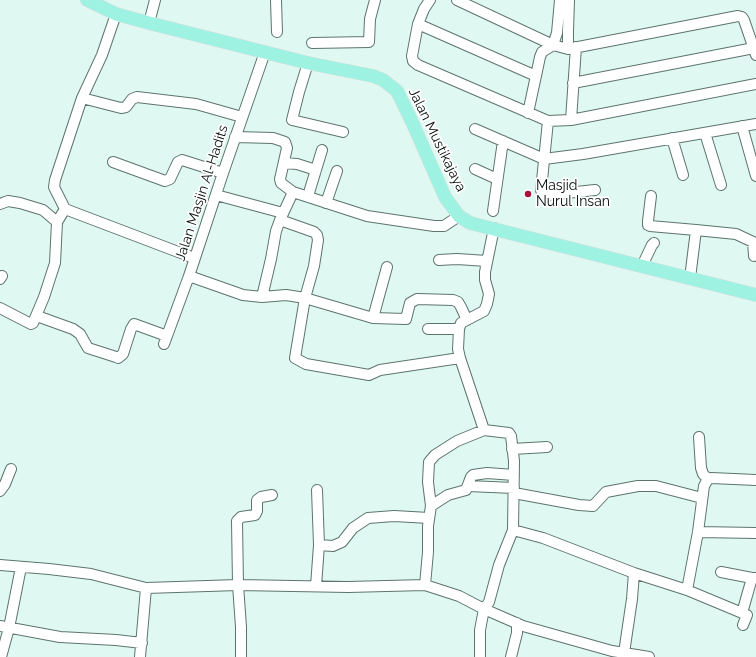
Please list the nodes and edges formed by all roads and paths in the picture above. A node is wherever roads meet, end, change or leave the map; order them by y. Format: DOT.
graph roads {
  1 [pos="87,0"];
  2 [pos="155,0"];
  3 [pos="276,0"];
  4 [pos="375,0"];
  5 [pos="430,0"];
  6 [pos="457,0"];
  7 [pos="560,0"];
  8 [pos="569,0"];
  9 [pos="116,14"];
  10 [pos="149,23"];
  11 [pos="418,24"];
  12 [pos="277,32"];
  13 [pos="312,43"];
  14 [pos="553,45"];
  15 [pos="572,48"];
  16 [pos="265,52"];
  17 [pos="755,52"];
  18 [pos="308,63"];
  19 [pos="536,76"];
  20 [pos="573,83"];
  21 [pos="756,84"];
  22 [pos="82,98"];
  23 [pos="528,113"];
  24 [pos="242,117"];
  25 [pos="571,120"];
  26 [pos="548,121"];
  27 [pos="756,124"];
  28 [pos="742,126"];
  29 [pos="474,129"];
  30 [pos="343,132"];
  31 [pos="705,133"];
  32 [pos="235,137"];
  33 [pos="672,138"];
  34 [pos="502,141"];
  35 [pos="322,150"];
  36 [pos="544,159"];
  37 [pos="113,162"];
  38 [pos="284,163"];
  39 [pos="475,169"];
  40 [pos="316,170"];
  41 [pos="337,171"];
  42 [pos="222,173"];
  43 [pos="683,175"];
  44 [pos="756,176"];
  45 [pos="498,179"];
  46 [pos="721,185"];
  47 [pos="595,190"];
  48 [pos="293,192"];
  49 [pos="216,195"];
  50 [pos="308,196"];
  51 [pos="651,196"];
  52 [pos="326,203"];
  53 [pos="0,204"];
  54 [pos="65,209"];
  55 [pos="493,211"];
  56 [pos="459,216"];
  57 [pos="281,217"];
  58 [pos="57,222"];
  59 [pos="494,228"];
  60 [pos="696,230"];
  61 [pos="654,243"];
  62 [pos="754,256"];
  63 [pos="194,258"];
  64 [pos="439,260"];
  65 [pos="487,261"];
  66 [pos="642,266"];
  67 [pos="387,267"];
  68 [pos="189,276"];
  69 [pos="690,278"];
  70 [pos="756,295"];
  71 [pos="262,297"];
  72 [pos="305,298"];
  73 [pos="0,308"];
  74 [pos="36,316"];
  75 [pos="374,318"];
  76 [pos="467,320"];
  77 [pos="459,329"];
  78 [pos="428,330"];
  79 [pos="460,358"];
  80 [pos="484,430"];
  81 [pos="699,436"];
  82 [pos="547,447"];
  83 [pos="512,449"];
  84 [pos="11,469"];
  85 [pos="514,476"];
  86 [pos="708,480"];
  87 [pos="756,480"];
  88 [pos="468,486"];
  89 [pos="317,490"];
  90 [pos="514,490"];
  91 [pos="0,491"];
  92 [pos="272,495"];
  93 [pos="702,498"];
  94 [pos="431,506"];
  95 [pos="429,518"];
  96 [pos="513,530"];
  97 [pos="698,532"];
  98 [pos="756,533"];
  99 [pos="319,545"];
  100 [pos="0,565"];
  101 [pos="21,567"];
  102 [pos="721,572"];
  103 [pos="634,573"];
  104 [pos="754,578"];
  105 [pos="238,585"];
  106 [pos="425,585"];
  107 [pos="316,586"];
  108 [pos="146,588"];
  109 [pos="687,590"];
  110 [pos="484,609"];
  111 [pos="742,613"];
  112 [pos="517,623"];
  113 [pos="743,625"];
  114 [pos="5,627"];
  115 [pos="142,643"];
  116 [pos="619,654"];
  117 [pos="1,657"];
  118 [pos="140,657"];
  119 [pos="241,657"];
  120 [pos="480,657"];
  121 [pos="511,657"];
  122 [pos="649,657"];
  1 -- 9 [label="main road, Jalan Mustikajaya"];
  2 -- 10 [label="street"];
  3 -- 12 [label="street"];
  4 -- 13 [label="street"];
  5 -- 11 [label="street"];
  6 -- 14 [label="street"];
  7 -- 14 [label="street"];
  8 -- 15 [label="street"];
  9 -- 10 [label="main road, Jalan Mustikajaya"];
  9 -- 22 [label="street"];
  10 -- 16 [label="main road, Jalan Mustikajaya"];
  11 -- 19 [label="street"];
  11 -- 23 [label="street"];
  14 -- 15 [label="street"];
  14 -- 19 [label="street"];
  15 -- 17 [label="street"];
  15 -- 20 [label="street"];
  16 -- 18 [label="main road, Jalan Mustikajaya"];
  16 -- 24 [label="street, Jalan Masjin Al-Hadits"];
  17 -- 20 [label="street"];
  18 -- 30 [label="street"];
  18 -- 56 [label="main road, Jalan Mustikajaya"];
  19 -- 23 [label="street"];
  20 -- 25 [label="street"];
  21 -- 25 [label="street"];
  22 -- 24 [label="street"];
  22 -- 54 [label="street"];
  23 -- 26 [label="street"];
  24 -- 32 [label="street, Jalan Masjin Al-Hadits"];
  25 -- 26 [label="street"];
  26 -- 36 [label="street"];
  27 -- 28 [label="street"];
  28 -- 31 [label="street"];
  28 -- 44 [label="street"];
  29 -- 34 [label="street"];
  31 -- 33 [label="street"];
  31 -- 46 [label="street"];
  32 -- 38 [label="street"];
  32 -- 42 [label="street, Jalan Masjin Al-Hadits"];
  33 -- 36 [label="street"];
  33 -- 43 [label="street"];
  34 -- 36 [label="street"];
  34 -- 45 [label="street"];
  35 -- 40 [label="street"];
  36 -- 47 [label="street"];
  37 -- 42 [label="street"];
  38 -- 40 [label="street"];
  38 -- 48 [label="street"];
  39 -- 45 [label="street"];
  40 -- 50 [label="street"];
  41 -- 52 [label="street"];
  42 -- 49 [label="street, Jalan Masjin Al-Hadits"];
  45 -- 55 [label="street"];
  48 -- 50 [label="street"];
  48 -- 57 [label="street"];
  49 -- 57 [label="street"];
  49 -- 63 [label="street, Jalan Masjin Al-Hadits"];
  50 -- 52 [label="street"];
  51 -- 60 [label="street"];
  52 -- 56 [label="street"];
  53 -- 58 [label="street"];
  54 -- 58 [label="street"];
  54 -- 63 [label="street"];
  56 -- 59 [label="main road, Jalan Mustikajaya"];
  57 -- 71 [label="street"];
  57 -- 72 [label="street"];
  58 -- 74 [label="street"];
  59 -- 65 [label="street"];
  59 -- 66 [label="main road, Jalan Mustikajaya"];
  60 -- 62 [label="street"];
  60 -- 69 [label="street"];
  61 -- 66 [label="street"];
  63 -- 68 [label="street, Jalan Masjin Al-Hadits"];
  64 -- 65 [label="street"];
  65 -- 76 [label="street"];
  66 -- 69 [label="main road, Jalan Mustikajaya"];
  67 -- 75 [label="street"];
  68 -- 71 [label="street, Jalan Masjin Al-Hadits"];
  68 -- 74 [label="street"];
  69 -- 70 [label="main road, Jalan Mustikajaya"];
  71 -- 72 [label="street, Jalan Masjin Al-Hadits"];
  72 -- 75 [label="street, Jalan Masjin Al-Hadits"];
  72 -- 79 [label="street"];
  73 -- 74 [label="street"];
  75 -- 76 [label="street, Jalan Masjin Al-Hadits"];
  76 -- 77 [label="street"];
  77 -- 78 [label="street"];
  77 -- 79 [label="street"];
  79 -- 80 [label="street"];
  80 -- 83 [label="street"];
  80 -- 94 [label="street"];
  81 -- 86 [label="street"];
  82 -- 83 [label="street"];
  83 -- 85 [label="street"];
  84 -- 91 [label="street"];
  85 -- 88 [label="street"];
  85 -- 90 [label="street"];
  86 -- 87 [label="street"];
  86 -- 93 [label="street"];
  88 -- 90 [label="street"];
  88 -- 94 [label="street"];
  89 -- 99 [label="street"];
  90 -- 93 [label="street"];
  90 -- 96 [label="street"];
  92 -- 105 [label="street"];
  93 -- 97 [label="street"];
  94 -- 95 [label="street"];
  95 -- 99 [label="street"];
  95 -- 106 [label="street"];
  96 -- 103 [label="street"];
  96 -- 110 [label="street"];
  97 -- 98 [label="street"];
  97 -- 109 [label="street"];
  99 -- 107 [label="street"];
  100 -- 101 [label="street"];
  101 -- 108 [label="street"];
  101 -- 114 [label="street"];
  102 -- 104 [label="street"];
  103 -- 109 [label="street"];
  103 -- 116 [label="street"];
  104 -- 111 [label="street"];
  105 -- 107 [label="street"];
  105 -- 108 [label="street"];
  105 -- 119 [label="street"];
  106 -- 107 [label="street"];
  106 -- 110 [label="street"];
  108 -- 115 [label="street"];
  109 -- 111 [label="street"];
  110 -- 112 [label="street"];
  110 -- 120 [label="street"];
  111 -- 113 [label="street"];
  112 -- 116 [label="street"];
  112 -- 121 [label="street"];
  114 -- 115 [label="street"];
  114 -- 117 [label="street"];
  115 -- 118 [label="street"];
  116 -- 122 [label="street"];
}
